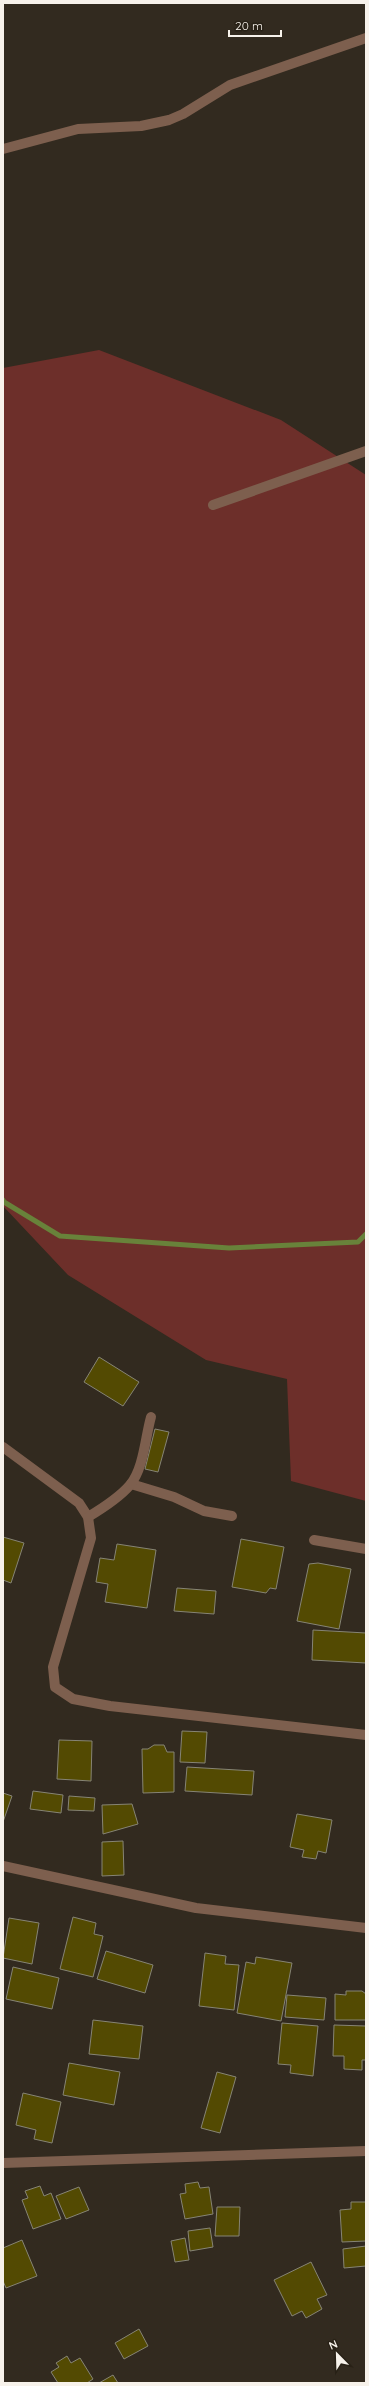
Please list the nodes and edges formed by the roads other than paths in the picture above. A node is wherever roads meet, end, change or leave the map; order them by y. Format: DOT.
graph roads {
  1 [pos="366,38"];
  2 [pos="3,149"];
  3 [pos="366,451"];
  4 [pos="213,506"];
  5 [pos="151,1417"];
  6 [pos="3,1447"];
  7 [pos="131,1484"];
  8 [pos="232,1516"];
  9 [pos="88,1517"];
  10 [pos="314,1540"];
  11 [pos="366,1549"];
  12 [pos="366,1735"];
  13 [pos="3,1866"];
  14 [pos="366,1928"];
  15 [pos="366,2151"];
  16 [pos="3,2163"];
  1 -- 2 [label="street"];
  3 -- 4 [label="street"];
  5 -- 7 [label="street"];
  6 -- 9 [label="street"];
  7 -- 8 [label="street"];
  7 -- 9 [label="street"];
  9 -- 12 [label="street"];
  10 -- 11 [label="street"];
  13 -- 14 [label="street"];
  15 -- 16 [label="street"];
}
